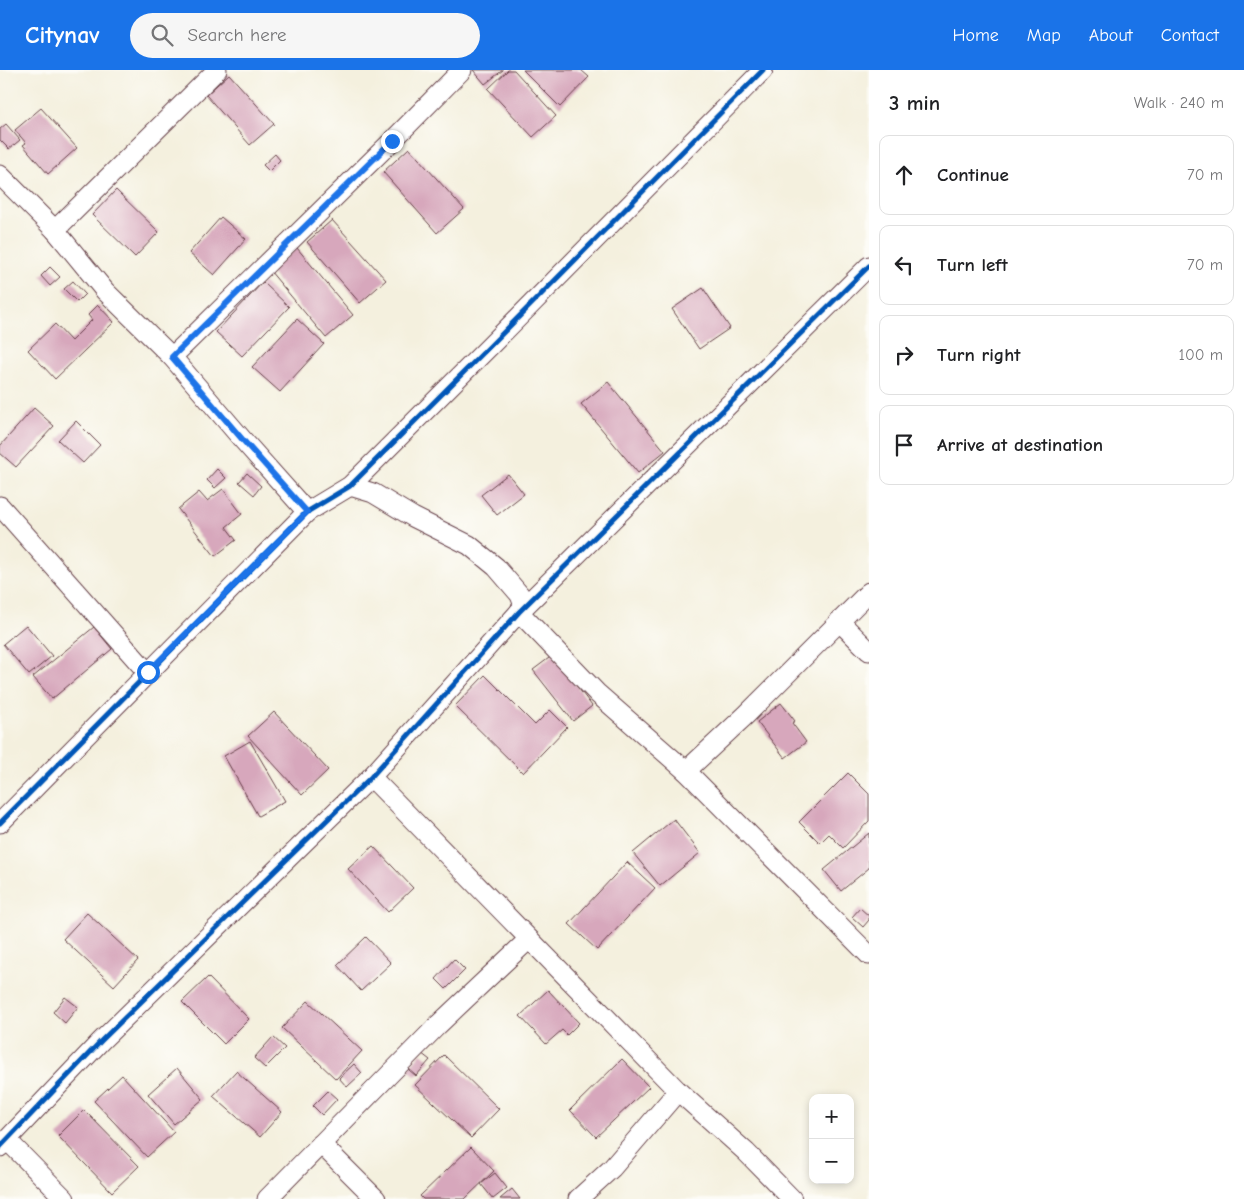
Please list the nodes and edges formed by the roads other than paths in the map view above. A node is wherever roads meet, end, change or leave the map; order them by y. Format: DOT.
graph roads {
  1 [pos="217,70"];
  2 [pos="462,70"];
  3 [pos="763,70"];
  4 [pos="0,175"];
  5 [pos="55,230"];
  6 [pos="869,266"];
  7 [pos="172,357"];
  8 [pos="350,486"];
  9 [pos="0,506"];
  10 [pos="307,512"];
  11 [pos="869,592"];
  12 [pos="519,612"];
  13 [pos="839,621"];
  14 [pos="869,651"];
  15 [pos="148,672"];
  16 [pos="686,771"];
  17 [pos="371,776"];
  18 [pos="2,816"];
  19 [pos="529,939"];
  20 [pos="869,955"];
  21 [pos="678,1091"];
  22 [pos="4,1144"];
  23 [pos="321,1144"];
  24 [pos="65,1199"];
  25 [pos="267,1199"];
  26 [pos="376,1199"];
  27 [pos="578,1199"];
  28 [pos="792,1199"];
  1 -- 5 [label="street"];
  2 -- 7 [label="street"];
  3 -- 8 [label="street"];
  4 -- 5 [label="street"];
  5 -- 7 [label="street"];
  6 -- 12 [label="street"];
  7 -- 10 [label="street"];
  8 -- 10 [label="street"];
  8 -- 12 [label="street"];
  9 -- 15 [label="street"];
  10 -- 15 [label="street"];
  11 -- 13 [label="street"];
  12 -- 16 [label="street"];
  12 -- 17 [label="street"];
  13 -- 14 [label="street"];
  13 -- 16 [label="street"];
  15 -- 18 [label="street"];
  16 -- 20 [label="street"];
  17 -- 19 [label="street"];
  17 -- 22 [label="street"];
  19 -- 21 [label="street"];
  19 -- 23 [label="street"];
  21 -- 27 [label="street"];
  21 -- 28 [label="street"];
  22 -- 24 [label="street"];
  23 -- 25 [label="street"];
  23 -- 26 [label="street"];
}
